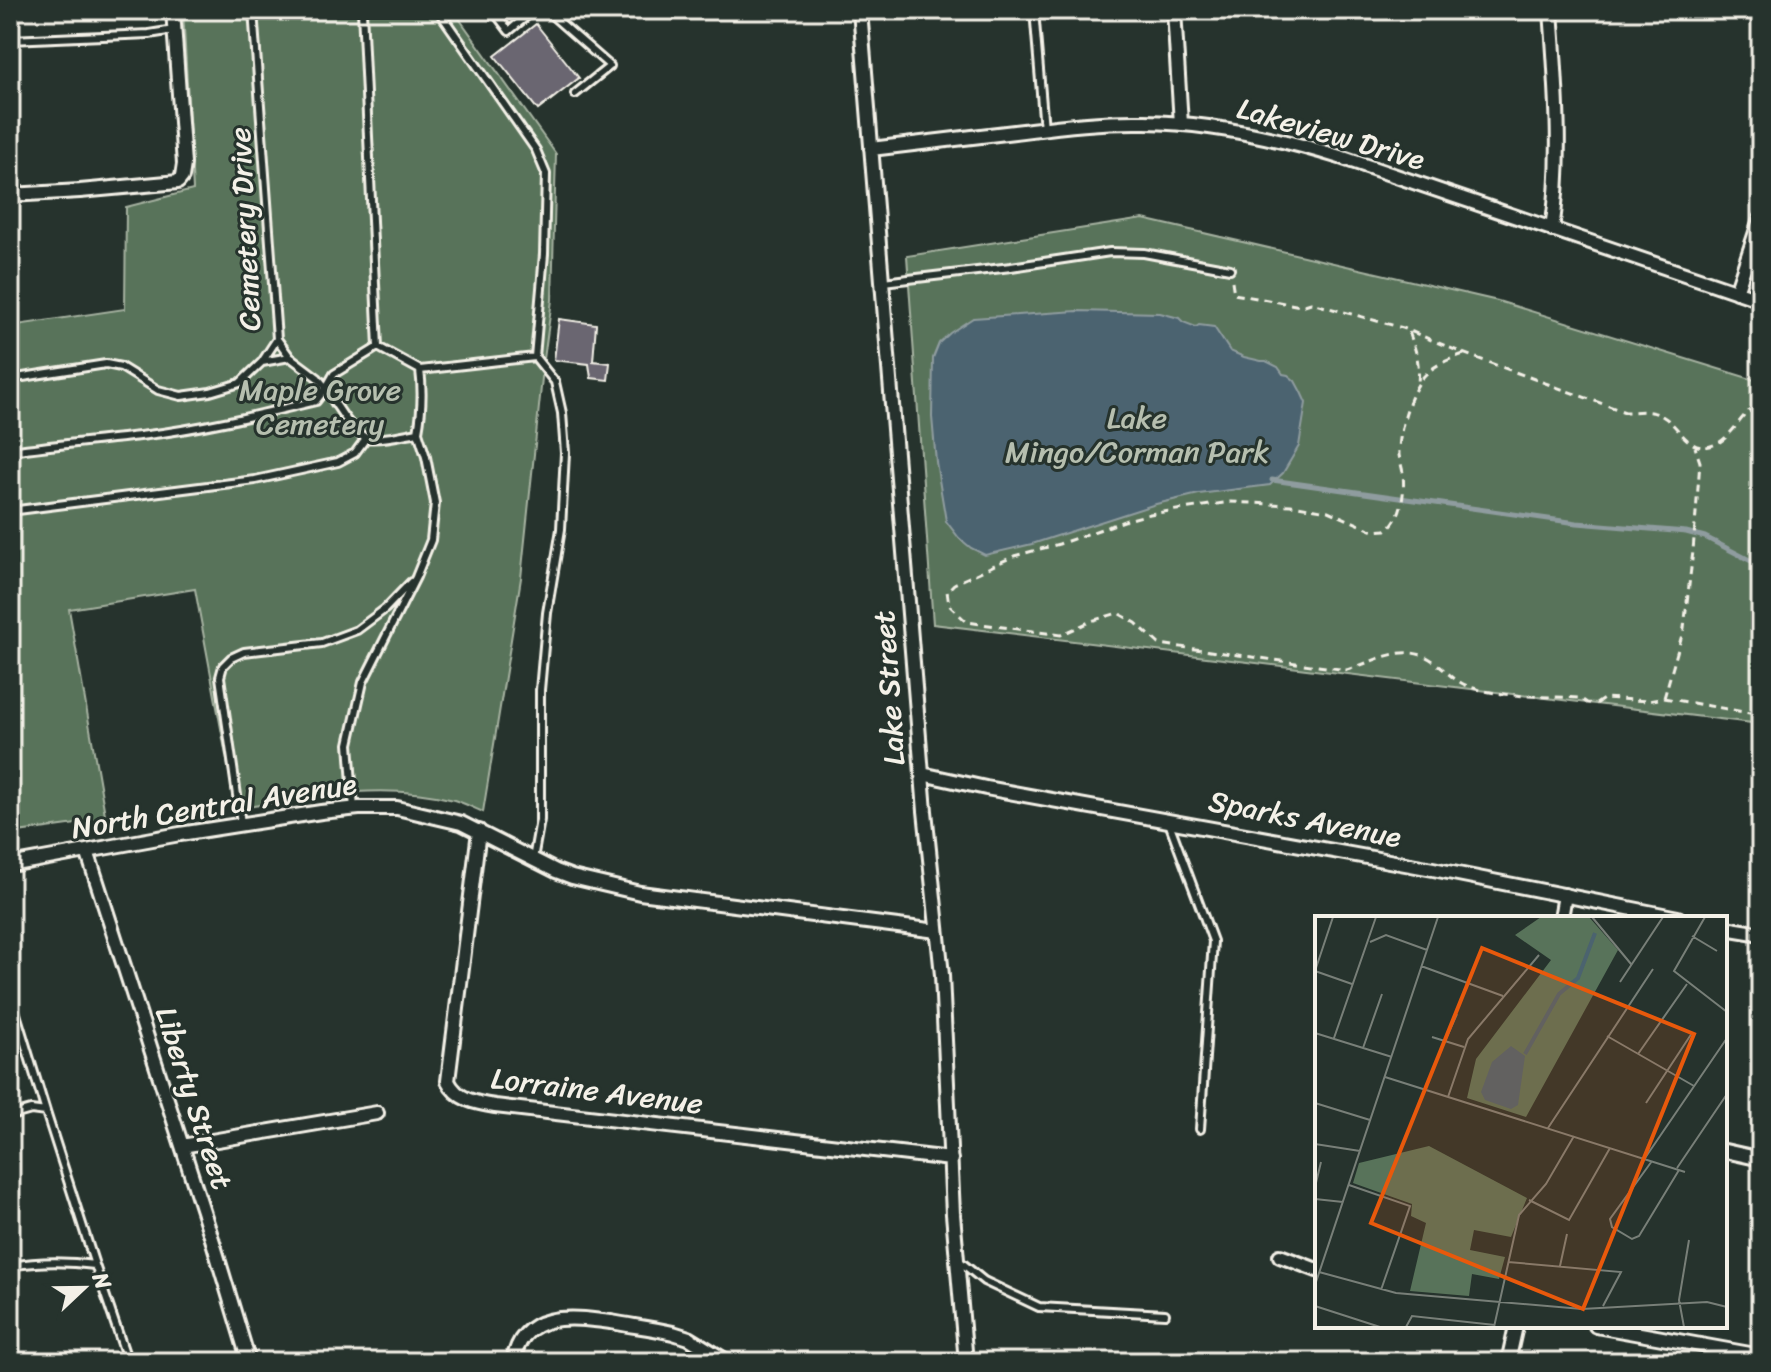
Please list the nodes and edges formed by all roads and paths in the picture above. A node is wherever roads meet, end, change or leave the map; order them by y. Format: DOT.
graph roads {
  1 [pos="173,10"];
  2 [pos="253,10"];
  3 [pos="362,10"];
  4 [pos="438,10"];
  5 [pos="493,10"];
  6 [pos="534,10"];
  7 [pos="546,10"];
  8 [pos="860,10"];
  9 [pos="1034,10"];
  10 [pos="1174,10"];
  11 [pos="1551,10"];
  12 [pos="174,30"];
  13 [pos="10,40"];
  14 [pos="575,94"];
  15 [pos="1181,124"];
  16 [pos="1044,129"];
  17 [pos="871,149"];
  18 [pos="10,195"];
  19 [pos="1761,217"];
  20 [pos="1552,230"];
  21 [pos="1230,269"];
  22 [pos="883,282"];
  23 [pos="1736,292"];
  24 [pos="1761,300"];
  25 [pos="1408,330"];
  26 [pos="277,339"];
  27 [pos="378,347"];
  28 [pos="1464,354"];
  29 [pos="290,357"];
  30 [pos="535,357"];
  31 [pos="262,362"];
  32 [pos="420,370"];
  33 [pos="10,379"];
  34 [pos="1418,383"];
  35 [pos="326,388"];
  36 [pos="1761,414"];
  37 [pos="418,432"];
  38 [pos="366,438"];
  39 [pos="1695,446"];
  40 [pos="10,451"];
  41 [pos="10,511"];
  42 [pos="416,577"];
  43 [pos="1664,698"];
  44 [pos="1761,715"];
  45 [pos="922,774"];
  46 [pos="354,809"];
  47 [pos="1168,820"];
  48 [pos="241,824"];
  49 [pos="479,831"];
  50 [pos="87,851"];
  51 [pos="533,859"];
  52 [pos="10,865"];
  53 [pos="1565,895"];
  54 [pos="1561,916"];
  55 [pos="1668,916"];
  56 [pos="1727,928"];
  57 [pos="937,931"];
  58 [pos="1761,934"];
  59 [pos="10,994"];
  60 [pos="46,1112"];
  61 [pos="377,1113"];
  62 [pos="10,1116"];
  63 [pos="1200,1129"];
  64 [pos="182,1146"];
  65 [pos="1727,1151"];
  66 [pos="951,1159"];
  67 [pos="1761,1159"];
  68 [pos="1280,1256"];
  69 [pos="957,1259"];
  70 [pos="95,1265"];
  71 [pos="10,1266"];
  72 [pos="1315,1269"];
  73 [pos="1165,1314"];
  74 [pos="1516,1328"];
  75 [pos="1607,1328"];
  76 [pos="1761,1356"];
  77 [pos="128,1362"];
  78 [pos="249,1362"];
  79 [pos="513,1362"];
  80 [pos="728,1362"];
  81 [pos="966,1362"];
  82 [pos="1508,1362"];
  1 -- 12 [label="street"];
  2 -- 26 [label="lane, Cemetery Drive"];
  3 -- 27 [label="lane"];
  4 -- 30 [label="lane"];
  5 -- 6 [label="lane"];
  7 -- 14 [label="lane"];
  8 -- 17 [label="street, Lake Street"];
  9 -- 16 [label="lane"];
  10 -- 15 [label="street"];
  11 -- 20 [label="street"];
  12 -- 13 [label="lane"];
  12 -- 18 [label="street"];
  15 -- 16 [label="street, Lakeview Drive"];
  15 -- 20 [label="street, Lakeview Drive"];
  16 -- 17 [label="street, Lakeview Drive"];
  17 -- 22 [label="street, Lake Street"];
  19 -- 23 [label="street"];
  20 -- 23 [label="street, Lakeview Drive"];
  21 -- 22 [label="lane"];
  21 -- 25 [label="path"];
  22 -- 45 [label="street, Lake Street"];
  23 -- 24 [label="street, Lakeview Drive"];
  25 -- 28 [label="path"];
  25 -- 34 [label="path"];
  26 -- 29 [label="lane"];
  26 -- 31 [label="lane, Cemetery Drive"];
  27 -- 32 [label="lane"];
  27 -- 35 [label="lane"];
  28 -- 34 [label="path"];
  28 -- 39 [label="path"];
  29 -- 31 [label="lane"];
  29 -- 35 [label="lane"];
  30 -- 32 [label="lane"];
  30 -- 51 [label="lane"];
  31 -- 33 [label="lane, Cemetery Drive"];
  32 -- 37 [label="lane"];
  34 -- 43 [label="path"];
  35 -- 38 [label="lane"];
  35 -- 40 [label="lane"];
  36 -- 39 [label="path"];
  37 -- 38 [label="lane"];
  37 -- 42 [label="lane"];
  38 -- 41 [label="lane"];
  39 -- 43 [label="path"];
  42 -- 46 [label="lane"];
  42 -- 48 [label="lane"];
  43 -- 44 [label="path"];
  45 -- 47 [label="street, Sparks Avenue"];
  45 -- 57 [label="street, Lake Street"];
  46 -- 48 [label="street, North Central Avenue"];
  46 -- 49 [label="street, North Central Avenue"];
  47 -- 53 [label="street, Sparks Avenue"];
  47 -- 63 [label="lane"];
  48 -- 50 [label="street, North Central Avenue"];
  49 -- 51 [label="street, North Central Avenue"];
  49 -- 66 [label="street, Lorraine Avenue"];
  50 -- 52 [label="street, North Central Avenue"];
  50 -- 64 [label="street, Liberty Street"];
  51 -- 57 [label="street, North Central Avenue"];
  53 -- 54 [label="street"];
  53 -- 55 [label="street, Sparks Avenue"];
  56 -- 58 [label="street"];
  57 -- 66 [label="street, Lake Street"];
  59 -- 60 [label="lane"];
  60 -- 62 [label="lane"];
  60 -- 70 [label="lane"];
  61 -- 64 [label="street"];
  64 -- 78 [label="street, Liberty Street"];
  65 -- 67 [label="street"];
  66 -- 69 [label="street, Lake Street"];
  68 -- 72 [label="street"];
  69 -- 73 [label="lane"];
  69 -- 81 [label="street, Lake Street"];
  70 -- 71 [label="lane"];
  70 -- 77 [label="lane"];
  74 -- 82 [label="street"];
  75 -- 76 [label="street"];
  79 -- 80 [label="street"];
}
